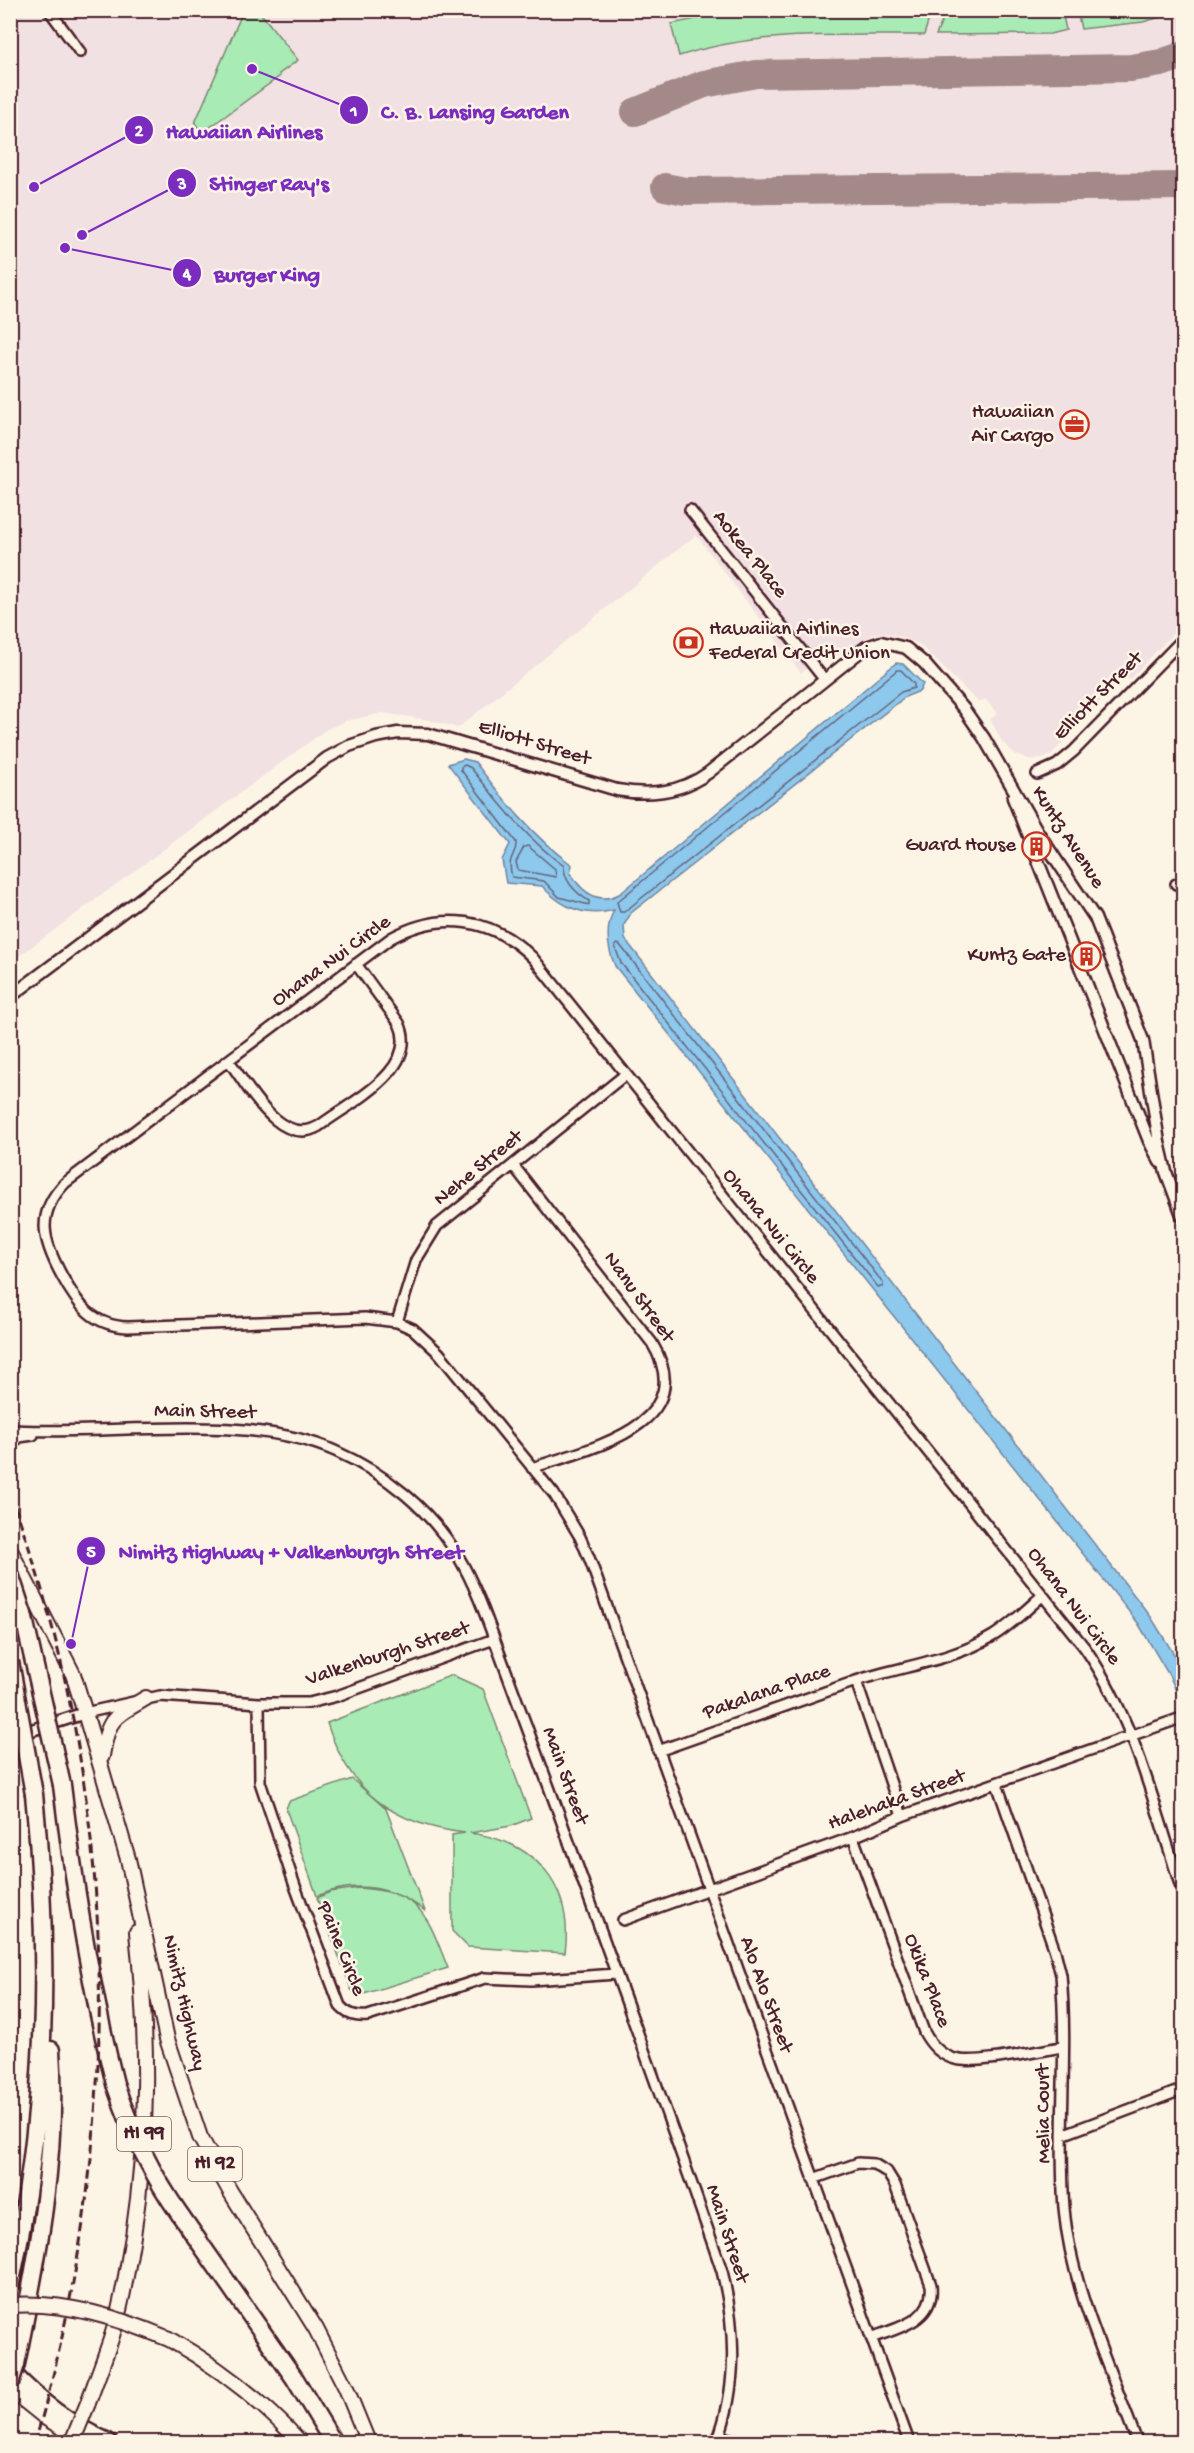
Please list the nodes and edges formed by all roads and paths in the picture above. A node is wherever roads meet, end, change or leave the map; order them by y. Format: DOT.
graph roads {
  1 [pos="49,10"];
  2 [pos="80,52"];
  3 [pos="690,510"];
  4 [pos="1184,638"];
  5 [pos="824,679"];
  6 [pos="1037,774"];
  7 [pos="1010,786"];
  8 [pos="356,964"];
  9 [pos="10,997"];
  10 [pos="229,1061"];
  11 [pos="626,1074"];
  12 [pos="513,1166"];
  13 [pos="1166,1172"];
  14 [pos="1184,1220"];
  15 [pos="397,1322"];
  16 [pos="10,1430"];
  17 [pos="50,1432"];
  18 [pos="10,1447"];
  19 [pos="532,1468"];
  20 [pos="10,1550"];
  21 [pos="590,1560"];
  22 [pos="10,1574"];
  23 [pos="1043,1595"];
  24 [pos="494,1640"];
  25 [pos="10,1662"];
  26 [pos="856,1681"];
  27 [pos="147,1698"];
  28 [pos="259,1703"];
  29 [pos="86,1713"];
  30 [pos="1181,1718"];
  31 [pos="1132,1735"];
  32 [pos="10,1737"];
  33 [pos="658,1750"];
  34 [pos="101,1761"];
  35 [pos="997,1784"];
  36 [pos="902,1816"];
  37 [pos="853,1837"];
  38 [pos="128,1859"];
  39 [pos="707,1888"];
  40 [pos="1184,1897"];
  41 [pos="623,1920"];
  42 [pos="45,1953"];
  43 [pos="616,1974"];
  44 [pos="1062,2047"];
  45 [pos="1184,2089"];
  46 [pos="1062,2135"];
  47 [pos="813,2179"];
  48 [pos="10,2286"];
  49 [pos="10,2305"];
  50 [pos="871,2338"];
  51 [pos="13,2367"];
  52 [pos="10,2383"];
  53 [pos="10,2389"];
  54 [pos="718,2439"];
  55 [pos="72,2442"];
  56 [pos="86,2442"];
  57 [pos="108,2442"];
  58 [pos="300,2442"];
  59 [pos="333,2442"];
  60 [pos="368,2442"];
  61 [pos="740,2442"];
  62 [pos="909,2442"];
  63 [pos="1137,2442"];
  1 -- 2 [label="street"];
  3 -- 5 [label="street, Aokea Place"];
  4 -- 6 [label="street, Elliott Street"];
  5 -- 7 [label="street, Elliott Street"];
  5 -- 9 [label="street, Elliott Street"];
  7 -- 13 [label="street, Kuntz Avenue"];
  7 -- 13 [label="street, Kuntz Avenue"];
  8 -- 10 [label="street, Ohana Nui Circle"];
  8 -- 10 [label="street"];
  8 -- 11 [label="street, Ohana Nui Circle"];
  10 -- 15 [label="street, Ohana Nui Circle"];
  11 -- 12 [label="street, Nehe Street"];
  11 -- 23 [label="street, Ohana Nui Circle"];
  12 -- 15 [label="street, Nehe Street"];
  12 -- 19 [label="street, Nanu Street"];
  13 -- 14 [label="street, Kuntz Avenue"];
  15 -- 19 [label="street, Ohana Nui Circle"];
  16 -- 17 [label="street, Main Street"];
  17 -- 18 [label="street, Main Street"];
  17 -- 24 [label="street, Main Street"];
  19 -- 21 [label="street, Ohana Nui Circle"];
  20 -- 29 [label="main road, Nimitz Highway / HI 92"];
  21 -- 33 [label="street, Alo Alo Street"];
  22 -- 59 [label="highway, bridge"];
  23 -- 26 [label="street"];
  23 -- 31 [label="street, Ohana Nui Circle"];
  24 -- 28 [label="street, Valkenburgh Street"];
  24 -- 43 [label="street, Main Street"];
  25 -- 42 [label="highway, bridge"];
  26 -- 33 [label="street, Pakalana Place"];
  26 -- 36 [label="street, Pakalana Place"];
  27 -- 28 [label="street, Valkenburgh Street"];
  27 -- 29 [label="street, Valkenburgh Street"];
  27 -- 34 [label="main road"];
  28 -- 43 [label="street, Paine Circle"];
  29 -- 32 [label="street, Valkenburgh Street"];
  29 -- 34 [label="main road, Nimitz Highway / HI 92"];
  30 -- 31 [label="street, Halehaka Street"];
  31 -- 35 [label="street, Halehaka Street"];
  31 -- 40 [label="street, Ohana Nui Circle"];
  33 -- 39 [label="street, Alo Alo Street"];
  34 -- 38 [label="main road, Nimitz Highway / HI 92"];
  35 -- 36 [label="street, Halehaka Street"];
  35 -- 44 [label="street, Melia Court"];
  36 -- 37 [label="street, Halehaka Street"];
  37 -- 39 [label="street, Halehaka Street"];
  37 -- 44 [label="street, Okika Place"];
  38 -- 55 [label="main road, HI 99, bridge"];
  38 -- 60 [label="main road, Nimitz Highway / HI 92"];
  39 -- 41 [label="street, Halehaka Street"];
  39 -- 47 [label="street, Alo Alo Street"];
  42 -- 48 [label="highway"];
  42 -- 51 [label="highway"];
  43 -- 54 [label="street, Main Street"];
  44 -- 46 [label="street, Melia Court"];
  45 -- 46 [label="street"];
  46 -- 63 [label="street, Melia Court"];
  47 -- 50 [label="street, Alo Alo Street"];
  47 -- 50 [label="street"];
  49 -- 58 [label="main road, bridge"];
  50 -- 62 [label="street, Alo Alo Street"];
  51 -- 52 [label="highway, bridge"];
  51 -- 57 [label="highway"];
  53 -- 56 [label="main road"];
  54 -- 61 [label="street"];
}
